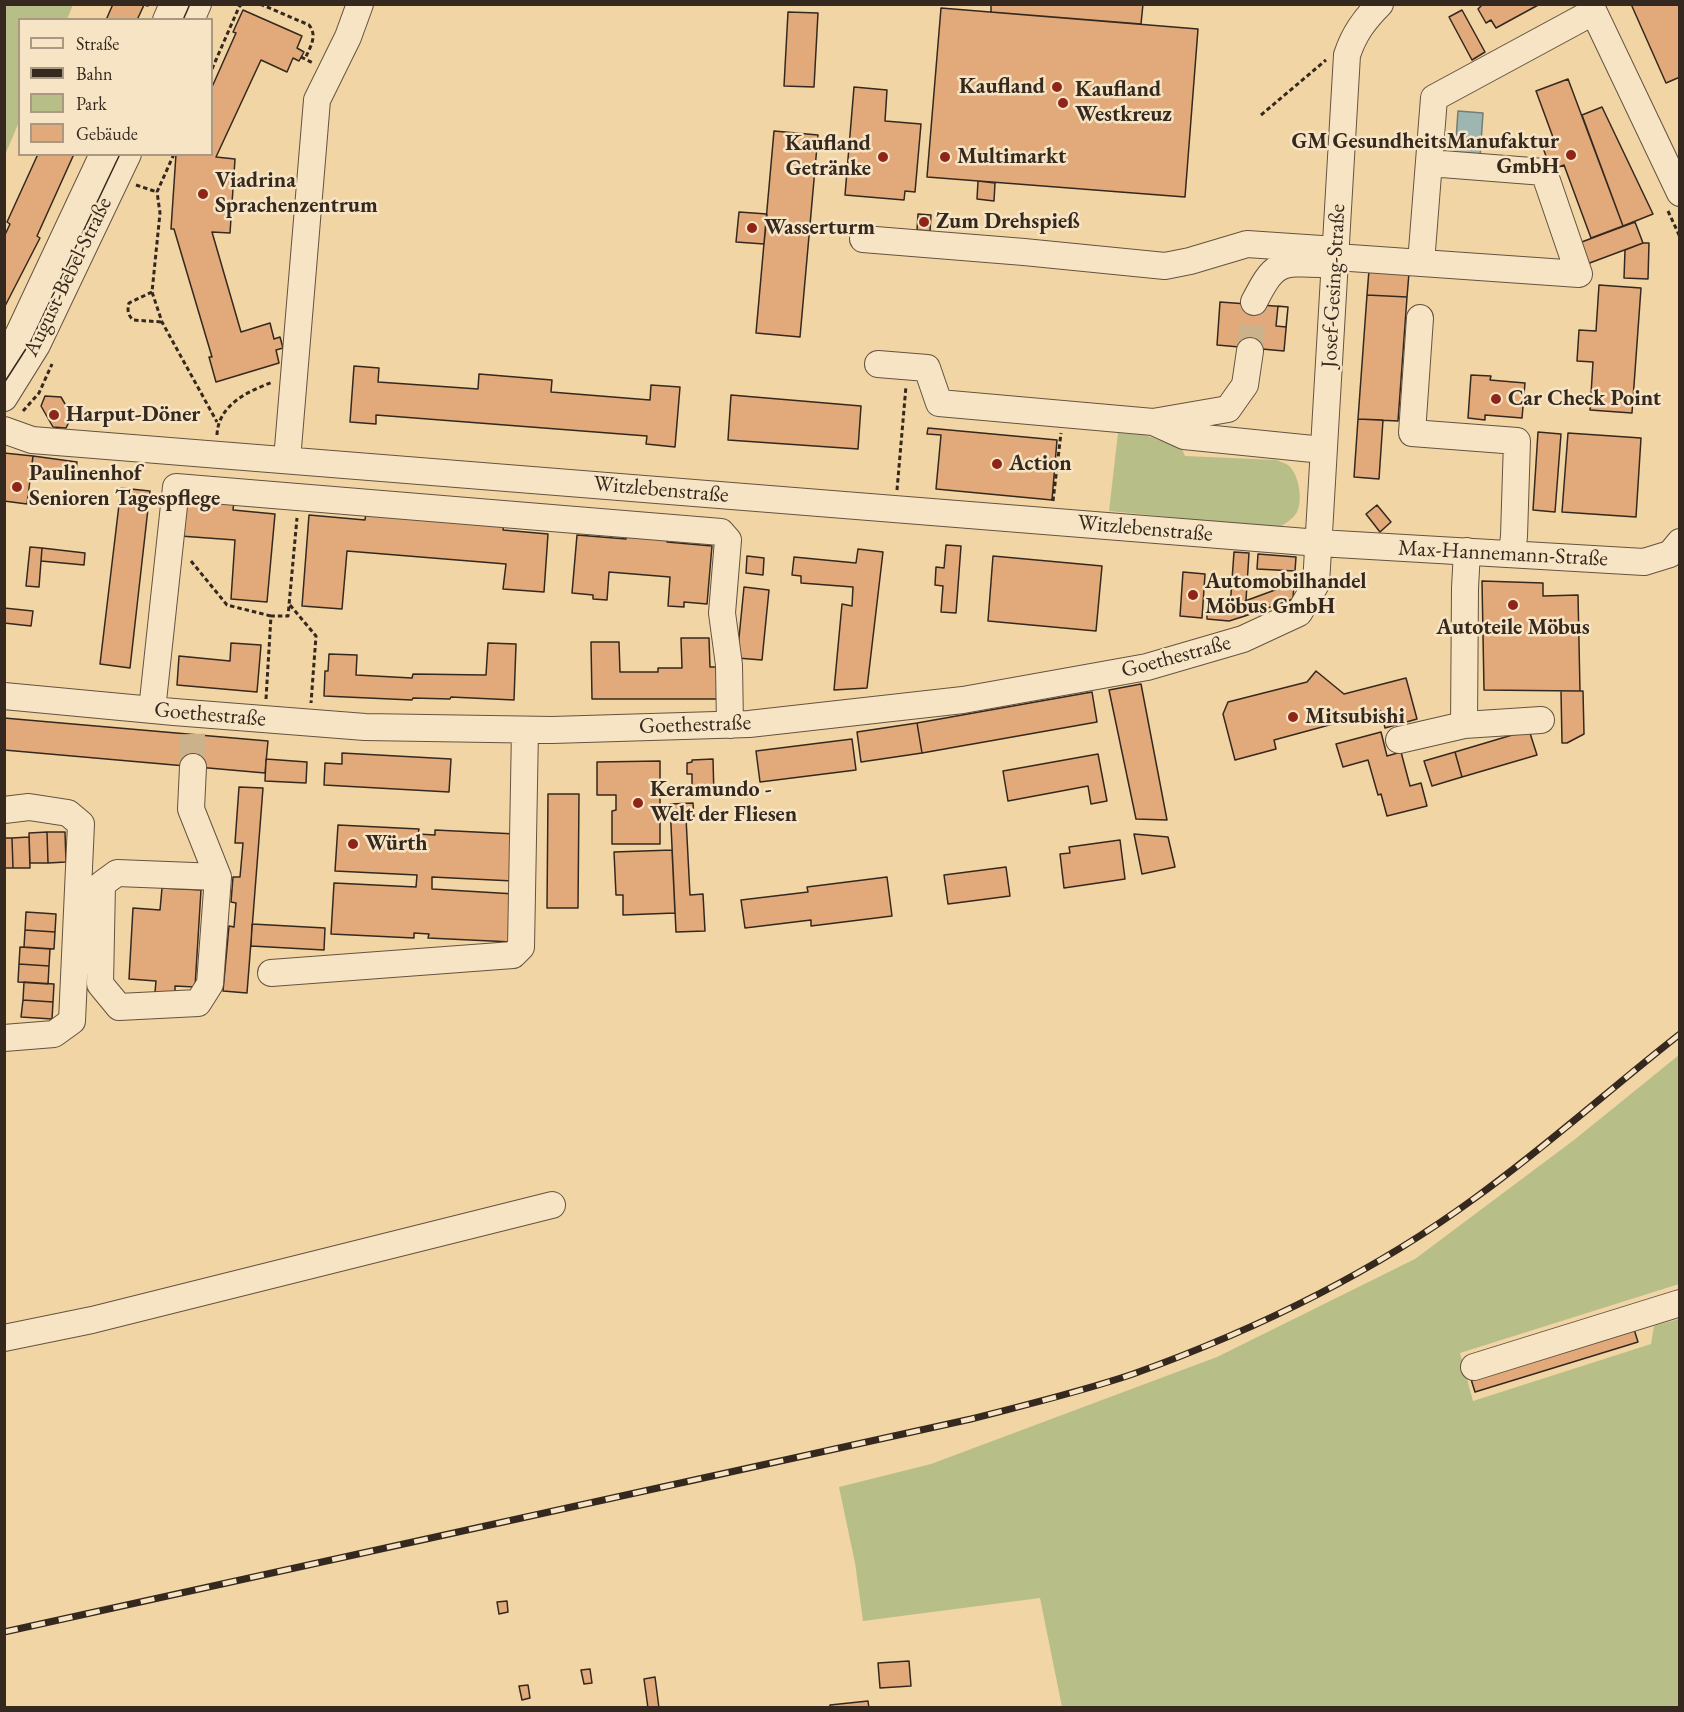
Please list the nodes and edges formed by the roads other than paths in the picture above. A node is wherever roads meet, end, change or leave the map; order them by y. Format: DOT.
graph roads {
  1 [pos="173,4"];
  2 [pos="198,4"];
  3 [pos="360,4"];
  4 [pos="1380,4"];
  5 [pos="1592,8"];
  6 [pos="167,18"];
  7 [pos="192,18"];
  8 [pos="102,156"];
  9 [pos="127,156"];
  10 [pos="1429,164"];
  11 [pos="1680,193"];
  12 [pos="862,239"];
  13 [pos="1336,257"];
  14 [pos="1421,263"];
  15 [pos="1254,302"];
  16 [pos="1420,318"];
  17 [pos="1250,350"];
  18 [pos="4,357"];
  19 [pos="878,364"];
  20 [pos="4,398"];
  21 [pos="1153,422"];
  22 [pos="4,430"];
  23 [pos="1323,450"];
  24 [pos="287,460"];
  25 [pos="1319,543"];
  26 [pos="1680,543"];
  27 [pos="1467,552"];
  28 [pos="1512,554"];
  29 [pos="4,696"];
  30 [pos="152,710"];
  31 [pos="1541,720"];
  32 [pos="730,725"];
  33 [pos="1464,725"];
  34 [pos="525,730"];
  35 [pos="1399,740"];
  36 [pos="193,767"];
  37 [pos="4,810"];
  38 [pos="218,877"];
  39 [pos="271,973"];
  40 [pos="4,1038"];
  41 [pos="552,1205"];
  42 [pos="1680,1303"];
  43 [pos="4,1338"];
  44 [pos="1474,1367"];
  1 -- 6 [label="street"];
  2 -- 7 [label="street"];
  3 -- 24 [label="street"];
  4 -- 13 [label="street, Josef-Gesing-Straße"];
  5 -- 10 [label="street"];
  5 -- 11 [label="street"];
  8 -- 18 [label="street, August-Bebel-Straße"];
  9 -- 20 [label="street, August-Bebel-Straße"];
  10 -- 14 [label="street"];
  10 -- 14 [label="street"];
  12 -- 13 [label="street"];
  13 -- 14 [label="street"];
  13 -- 15 [label="street"];
  13 -- 23 [label="street, Josef-Gesing-Straße"];
  16 -- 28 [label="street"];
  17 -- 21 [label="street"];
  19 -- 21 [label="street"];
  21 -- 23 [label="street"];
  22 -- 24 [label="street, Witzlebenstraße"];
  23 -- 25 [label="street, Josef-Gesing-Straße"];
  24 -- 25 [label="street, Witzlebenstraße"];
  25 -- 27 [label="street, Max-Hannemann-Straße"];
  25 -- 32 [label="street, Goethestraße"];
  26 -- 28 [label="street, Max-Hannemann-Straße"];
  27 -- 28 [label="street, Max-Hannemann-Straße"];
  27 -- 33 [label="street"];
  29 -- 30 [label="street, Goethestraße"];
  30 -- 32 [label="street"];
  30 -- 34 [label="street, Goethestraße"];
  31 -- 33 [label="street"];
  32 -- 34 [label="street, Goethestraße"];
  33 -- 35 [label="street"];
  34 -- 39 [label="street"];
  36 -- 38 [label="street"];
  37 -- 40 [label="street"];
  38 -- 38 [label="street"];
  41 -- 43 [label="street"];
  42 -- 44 [label="street"];
}
